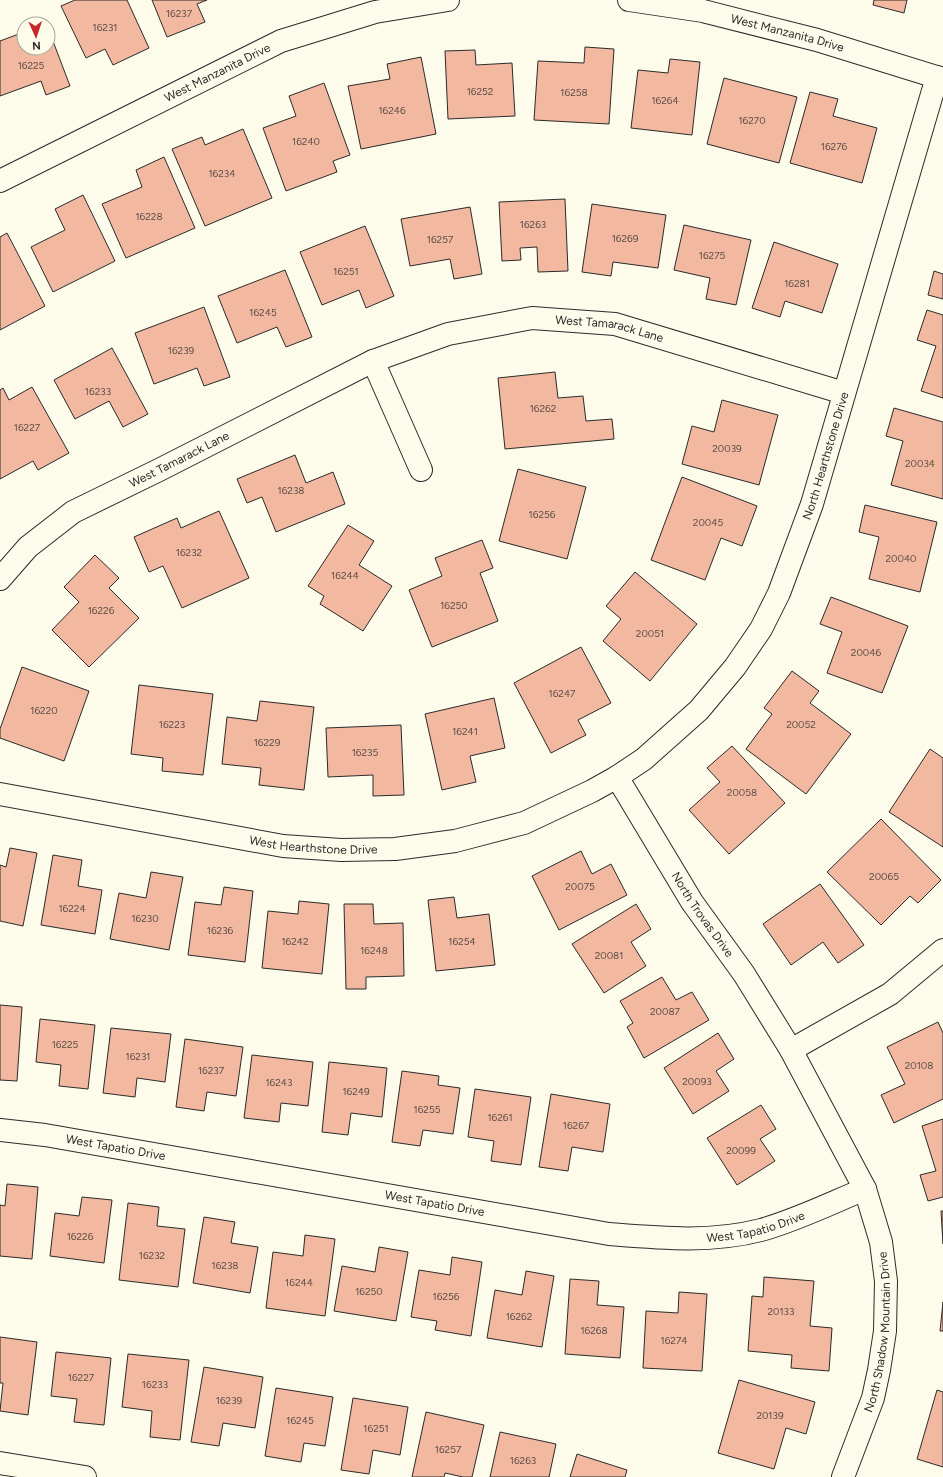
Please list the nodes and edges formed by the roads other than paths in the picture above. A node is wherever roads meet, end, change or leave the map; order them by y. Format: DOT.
graph roads {
  1 [pos="448,0"];
  2 [pos="629,0"];
  3 [pos="703,6"];
  4 [pos="940,78"];
  5 [pos="0,181"];
  6 [pos="373,361"];
  7 [pos="844,393"];
  8 [pos="421,470"];
  9 [pos="0,579"];
  10 [pos="617,777"];
  11 [pos="0,794"];
  12 [pos="943,950"];
  13 [pos="791,1050"];
  14 [pos="0,1130"];
  15 [pos="865,1188"];
  16 [pos="0,1463"];
  17 [pos="85,1477"];
  18 [pos="843,1477"];
  1 -- 5 [label="street, West Manzanita Drive"];
  2 -- 3 [label="street, West Manzanita Drive"];
  3 -- 4 [label="street, West Manzanita Drive"];
  4 -- 7 [label="street, North Hearthstone Drive"];
  6 -- 7 [label="street, West Tamarack Lane"];
  6 -- 8 [label="street"];
  6 -- 9 [label="street, West Tamarack Lane"];
  7 -- 10 [label="street, North Hearthstone Drive"];
  10 -- 11 [label="street, West Hearthstone Drive"];
  10 -- 13 [label="street, North Trovas Drive"];
  12 -- 13 [label="street"];
  13 -- 15 [label="street, North Shadow Mountain Drive"];
  14 -- 15 [label="street, West Tapatio Drive"];
  15 -- 18 [label="street, North Shadow Mountain Drive"];
  16 -- 17 [label="street"];
}
